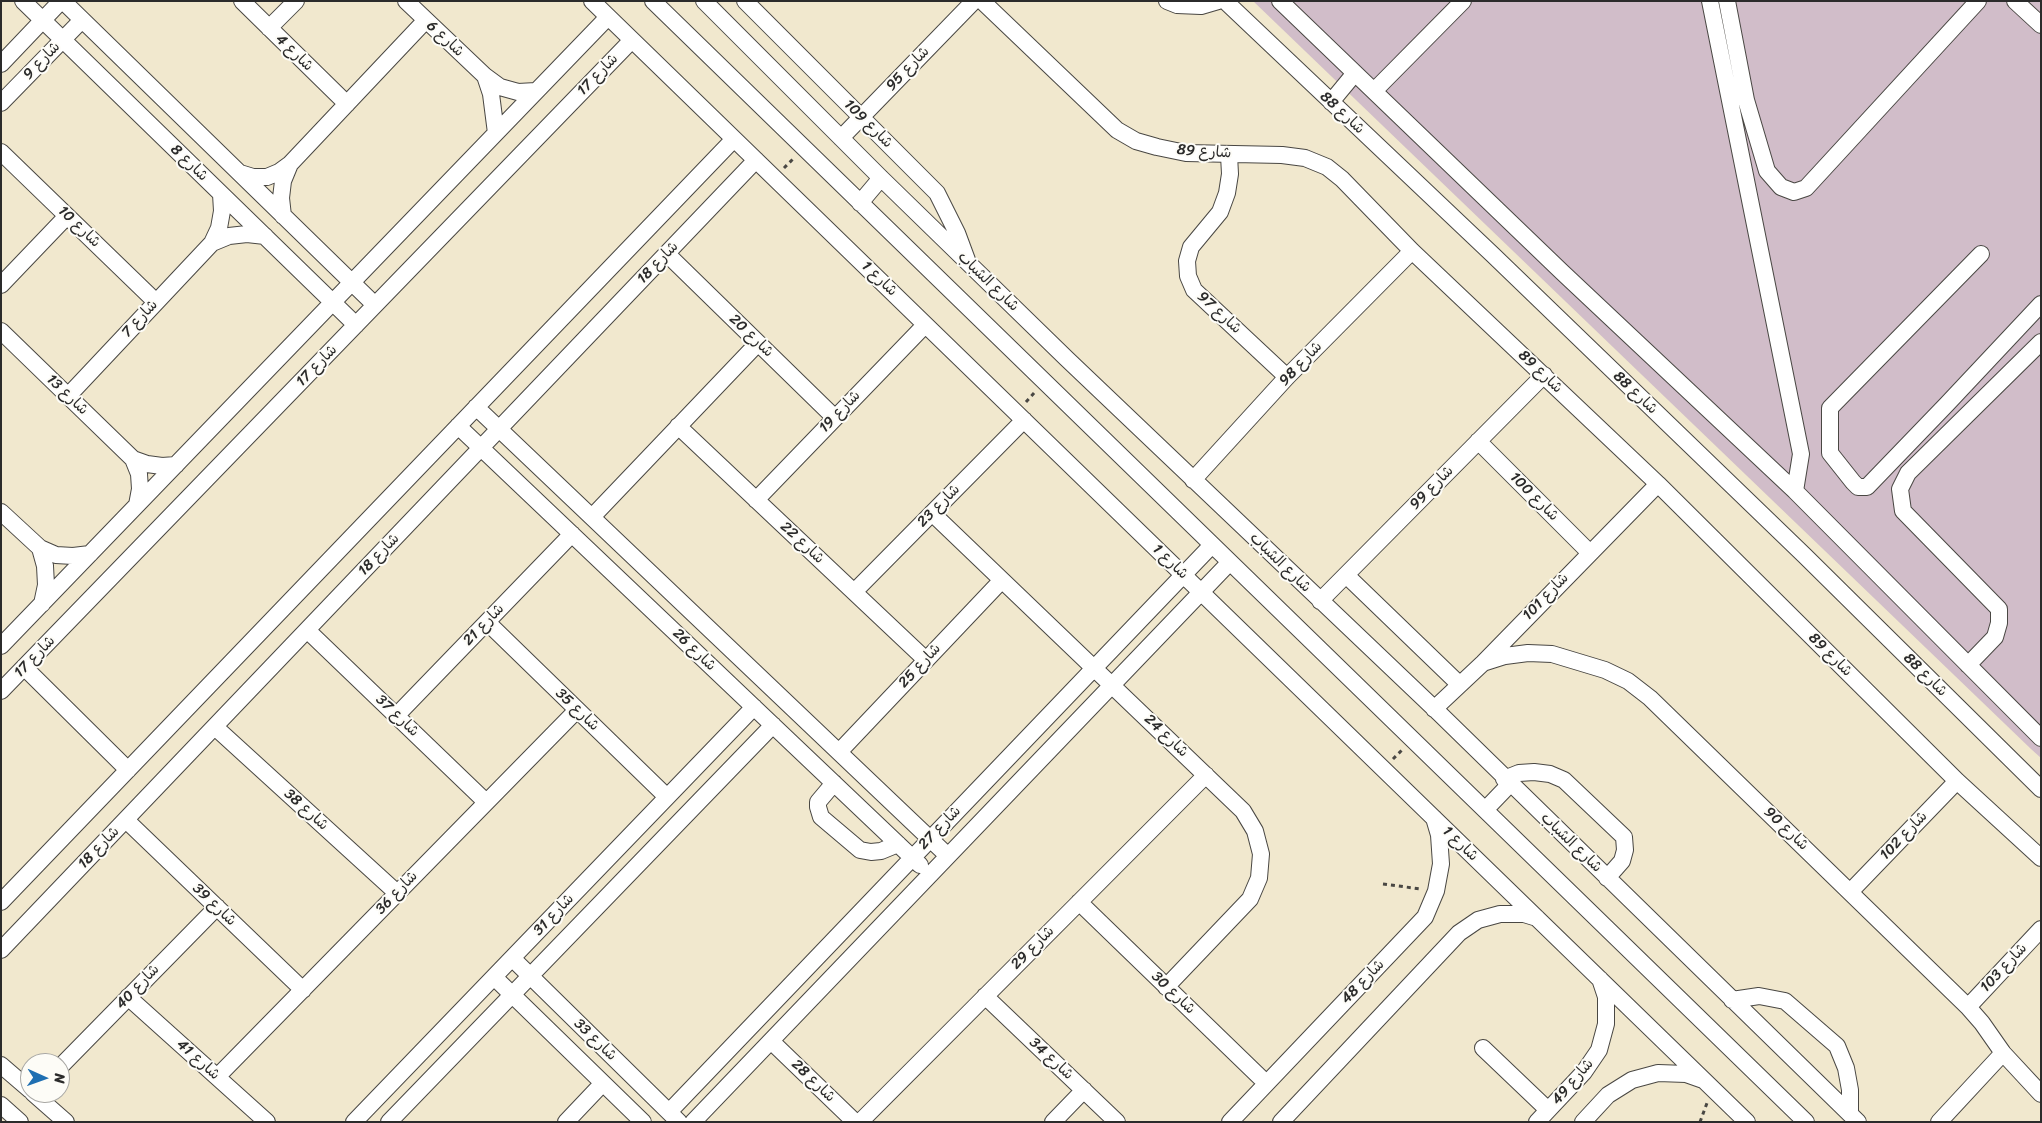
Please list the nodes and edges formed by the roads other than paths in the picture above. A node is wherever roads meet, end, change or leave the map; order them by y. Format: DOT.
graph roads {
  1 [pos="23,1"];
  2 [pos="62,1"];
  3 [pos="242,1"];
  4 [pos="296,1"];
  5 [pos="406,1"];
  6 [pos="592,1"];
  7 [pos="653,1"];
  8 [pos="704,1"];
  9 [pos="745,1"];
  10 [pos="974,1"];
  11 [pos="982,1"];
  12 [pos="1167,1"];
  13 [pos="1218,1"];
  14 [pos="1225,1"];
  15 [pos="1280,1"];
  16 [pos="1463,1"];
  17 [pos="1710,1"];
  18 [pos="1727,1"];
  19 [pos="1978,1"];
  20 [pos="2015,1"];
  21 [pos="608,17"];
  22 [pos="43,20"];
  23 [pos="82,20"];
  24 [pos="426,20"];
  25 [pos="2041,25"];
  26 [pos="269,28"];
  27 [pos="63,40"];
  28 [pos="632,40"];
  29 [pos="1,64"];
  30 [pos="1355,73"];
  31 [pos="485,76"];
  32 [pos="536,91"];
  33 [pos="1374,91"];
  34 [pos="1331,102"];
  35 [pos="1,103"];
  36 [pos="347,104"];
  37 [pos="861,117"];
  38 [pos="496,133"];
  39 [pos="841,138"];
  40 [pos="734,139"];
  41 [pos="1,152"];
  42 [pos="1229,155"];
  43 [pos="756,160"];
  44 [pos="290,164"];
  45 [pos="240,173"];
  46 [pos="881,178"];
  47 [pos="221,194"];
  48 [pos="860,203"];
  49 [pos="67,216"];
  50 [pos="284,216"];
  51 [pos="265,236"];
  52 [pos="212,243"];
  53 [pos="1412,251"];
  54 [pos="667,254"];
  55 [pos="1981,254"];
  56 [pos="968,262"];
  57 [pos="352,282"];
  58 [pos="1,284"];
  59 [pos="156,302"];
  60 [pos="333,302"];
  61 [pos="2041,304"];
  62 [pos="375,305"];
  63 [pos="356,325"];
  64 [pos="925,325"];
  65 [pos="1,331"];
  66 [pos="2041,342"];
  67 [pos="758,343"];
  68 [pos="1544,375"];
  69 [pos="1287,377"];
  70 [pos="68,396"];
  71 [pos="476,407"];
  72 [pos="835,418"];
  73 [pos="1024,420"];
  74 [pos="458,426"];
  75 [pos="678,426"];
  76 [pos="500,429"];
  77 [pos="1478,442"];
  78 [pos="482,448"];
  79 [pos="133,460"];
  80 [pos="176,464"];
  81 [pos="1193,480"];
  82 [pos="1658,484"];
  83 [pos="1795,491"];
  84 [pos="756,500"];
  85 [pos="138,505"];
  86 [pos="1,512"];
  87 [pos="932,513"];
  88 [pos="592,517"];
  89 [pos="572,534"];
  90 [pos="1212,545"];
  91 [pos="40,548"];
  92 [pos="1590,553"];
  93 [pos="90,554"];
  94 [pos="1230,562"];
  95 [pos="1183,575"];
  96 [pos="1346,575"];
  97 [pos="1002,580"];
  98 [pos="854,592"];
  99 [pos="1201,592"];
  100 [pos="1320,601"];
  101 [pos="42,604"];
  102 [pos="486,622"];
  103 [pos="307,630"];
  104 [pos="3,642"];
  105 [pos="926,660"];
  106 [pos="1483,662"];
  107 [pos="1968,665"];
  108 [pos="24,667"];
  109 [pos="1094,668"];
  110 [pos="1459,684"];
  111 [pos="1112,685"];
  112 [pos="1,691"];
  113 [pos="754,707"];
  114 [pos="1434,709"];
  115 [pos="577,710"];
  116 [pos="396,716"];
  117 [pos="773,725"];
  118 [pos="215,727"];
  119 [pos="2038,728"];
  120 [pos="839,752"];
  121 [pos="128,770"];
  122 [pos="1206,775"];
  123 [pos="2037,779"];
  124 [pos="1957,780"];
  125 [pos="1507,781"];
  126 [pos="834,783"];
  127 [pos="667,797"];
  128 [pos="486,802"];
  129 [pos="1485,810"];
  130 [pos="1434,818"];
  131 [pos="126,820"];
  132 [pos="930,839"];
  133 [pos="898,844"];
  134 [pos="948,856"];
  135 [pos="912,858"];
  136 [pos="2041,858"];
  137 [pos="930,874"];
  138 [pos="1607,878"];
  139 [pos="1850,892"];
  140 [pos="397,893"];
  141 [pos="1,902"];
  142 [pos="1079,902"];
  143 [pos="217,907"];
  144 [pos="1537,918"];
  145 [pos="2041,929"];
  146 [pos="1,950"];
  147 [pos="512,958"];
  148 [pos="530,976"];
  149 [pos="494,977"];
  150 [pos="1600,979"];
  151 [pos="1166,986"];
  152 [pos="302,990"];
  153 [pos="512,994"];
  154 [pos="985,996"];
  155 [pos="128,997"];
  156 [pos="1732,1000"];
  157 [pos="1968,1006"];
  158 [pos="771,1041"];
  159 [pos="1483,1048"];
  160 [pos="2003,1053"];
  161 [pos="70,1057"];
  162 [pos="1,1064"];
  163 [pos="217,1077"];
  164 [pos="1704,1080"];
  165 [pos="20,1081"];
  166 [pos="603,1083"];
  167 [pos="1266,1084"];
  168 [pos="1084,1090"];
  169 [pos="2041,1094"];
  170 [pos="45,1103"];
  171 [pos="1,1105"];
  172 [pos="1548,1110"];
  173 [pos="674,1117"];
  174 [pos="1854,1118"];
  175 [pos="1289,1119"];
  176 [pos="20,1122"];
  177 [pos="66,1122"];
  178 [pos="267,1122"];
  179 [pos="354,1122"];
  180 [pos="389,1122"];
  181 [pos="566,1122"];
  182 [pos="643,1122"];
  183 [pos="693,1122"];
  184 [pos="855,1122"];
  185 [pos="860,1122"];
  186 [pos="1053,1122"];
  187 [pos="1117,1122"];
  188 [pos="1230,1122"];
  189 [pos="1537,1122"];
  190 [pos="1583,1122"];
  191 [pos="1747,1122"];
  192 [pos="1806,1122"];
  193 [pos="1939,1122"];
  1 -- 22 [label="street, شارع 8"];
  2 -- 22 [label="street, شارع 9"];
  2 -- 23 [label="street, شارع 8"];
  3 -- 26 [label="street, شارع 4"];
  4 -- 26 [label="street"];
  5 -- 24 [label="street, شارع 6"];
  6 -- 21 [label="street, شارع 1"];
  7 -- 48 [label="street"];
  8 -- 39 [label="street, شارع الشباب"];
  9 -- 37 [label="street, شارع 109"];
  10 -- 37 [label="street, شارع 95"];
  11 -- 42 [label="street, شارع 89"];
  12 -- 13 [label="street"];
  14 -- 34 [label="street, شارع 88"];
  15 -- 30 [label="street"];
  16 -- 33 [label="street"];
  17 -- 83 [label="street"];
  18 -- 19 [label="street"];
  20 -- 25 [label="street"];
  21 -- 28 [label="street, شارع 1"];
  21 -- 32 [label="street"];
  22 -- 27 [label="street, شارع 8"];
  22 -- 29 [label="street, شارع 9"];
  23 -- 27 [label="street, شارع 9"];
  23 -- 45 [label="street, شارع 8"];
  24 -- 31 [label="street, شارع 6"];
  24 -- 36 [label="street"];
  26 -- 36 [label="street, شارع 4"];
  27 -- 35 [label="street, شارع 9"];
  27 -- 47 [label="street, شارع 8"];
  28 -- 40 [label="street, شارع 1"];
  28 -- 62 [label="street, شارع 17"];
  30 -- 33 [label="street"];
  30 -- 34 [label="street"];
  31 -- 32 [label="street, شارع 6"];
  31 -- 38 [label="street"];
  32 -- 38 [label="street"];
  33 -- 83 [label="street"];
  34 -- 123 [label="street, شارع 88"];
  36 -- 44 [label="street"];
  37 -- 39 [label="street, شارع 95"];
  37 -- 56 [label="street, شارع 109"];
  38 -- 57 [label="street"];
  39 -- 46 [label="street, شارع الشباب"];
  40 -- 43 [label="street, شارع 1"];
  40 -- 71 [label="street, شارع 18"];
  41 -- 49 [label="street, شارع 10"];
  42 -- 53 [label="street, شارع 89"];
  42 -- 69 [label="street, شارع 97"];
  43 -- 54 [label="street, شارع 18"];
  43 -- 64 [label="street, شارع 1"];
  44 -- 45 [label="street"];
  44 -- 50 [label="street"];
  45 -- 50 [label="street, شارع 8"];
  46 -- 48 [label="street"];
  46 -- 56 [label="street, شارع الشباب"];
  47 -- 51 [label="street, شارع 8"];
  47 -- 52 [label="street, شارع 7"];
  48 -- 90 [label="street"];
  49 -- 58 [label="street"];
  49 -- 59 [label="street, شارع 10"];
  50 -- 57 [label="street, شارع 8"];
  51 -- 52 [label="street, شارع 7"];
  51 -- 60 [label="street, شارع 8"];
  52 -- 59 [label="street, شارع 7"];
  53 -- 68 [label="street, شارع 89"];
  53 -- 69 [label="street, شارع 98"];
  54 -- 67 [label="street, شارع 20"];
  54 -- 76 [label="street, شارع 18"];
  55 -- 61 [label="street"];
  56 -- 81 [label="street, شارع الشباب"];
  57 -- 60 [label="street"];
  57 -- 62 [label="street, شارع 8"];
  59 -- 70 [label="street, شارع 7"];
  60 -- 63 [label="street, شارع 8"];
  60 -- 80 [label="street"];
  62 -- 63 [label="street, شارع 17"];
  63 -- 108 [label="street, شارع 17"];
  64 -- 72 [label="street, شارع 19"];
  64 -- 73 [label="street, شارع 1"];
  65 -- 70 [label="street, شارع 13"];
  66 -- 107 [label="street"];
  67 -- 72 [label="street, شارع 20"];
  67 -- 75 [label="street"];
  68 -- 77 [label="street, شارع 99"];
  68 -- 82 [label="street, شارع 89"];
  69 -- 81 [label="street, شارع 98"];
  70 -- 79 [label="street, شارع 13"];
  71 -- 74 [label="street, شارع 18"];
  71 -- 76 [label="street, شارع 26"];
  72 -- 84 [label="street, شارع 19"];
  73 -- 87 [label="street, شارع 23"];
  73 -- 95 [label="street, شارع 1"];
  74 -- 78 [label="street, شارع 26"];
  74 -- 121 [label="street, شارع 18"];
  75 -- 84 [label="street, شارع 22"];
  75 -- 88 [label="street"];
  76 -- 78 [label="street, شارع 18"];
  76 -- 88 [label="street, شارع 26"];
  77 -- 92 [label="street, شارع 100"];
  77 -- 96 [label="street, شارع 99"];
  78 -- 89 [label="street, شارع 26"];
  78 -- 103 [label="street, شارع 18"];
  79 -- 80 [label="street"];
  79 -- 85 [label="street, شارع 13"];
  80 -- 85 [label="street"];
  81 -- 100 [label="street, شارع الشباب"];
  82 -- 92 [label="street, شارع 101"];
  82 -- 124 [label="street, شارع 89"];
  83 -- 107 [label="street"];
  84 -- 98 [label="street, شارع 22"];
  85 -- 93 [label="street"];
  86 -- 91 [label="street"];
  87 -- 97 [label="street, شارع 24"];
  87 -- 98 [label="street, شارع 23"];
  88 -- 120 [label="street, شارع 26"];
  89 -- 102 [label="street, شارع 21"];
  89 -- 113 [label="street, شارع 26"];
  90 -- 94 [label="street"];
  90 -- 95 [label="street, شارع 27"];
  91 -- 93 [label="street"];
  91 -- 101 [label="street"];
  92 -- 106 [label="street, شارع 101"];
  93 -- 101 [label="street"];
  94 -- 99 [label="street, شارع 27"];
  94 -- 129 [label="street"];
  95 -- 99 [label="street, شارع 1"];
  95 -- 109 [label="street, شارع 27"];
  96 -- 100 [label="street, شارع 99"];
  96 -- 110 [label="street"];
  97 -- 105 [label="street, شارع 25"];
  97 -- 109 [label="street, شارع 24"];
  98 -- 105 [label="street, شارع 22"];
  99 -- 111 [label="street, شارع 27"];
  99 -- 130 [label="street, شارع 1"];
  100 -- 114 [label="street, شارع الشباب"];
  101 -- 104 [label="street"];
  102 -- 115 [label="street, شارع 35"];
  102 -- 116 [label="street, شارع 21"];
  103 -- 116 [label="street, شارع 37"];
  103 -- 118 [label="street, شارع 18"];
  105 -- 120 [label="street, شارع 25"];
  106 -- 110 [label="street, شارع 101"];
  106 -- 139 [label="street, شارع 90"];
  107 -- 119 [label="street"];
  108 -- 112 [label="street, شارع 17"];
  108 -- 121 [label="street"];
  109 -- 111 [label="street, شارع 24"];
  109 -- 132 [label="street, شارع 27"];
  110 -- 114 [label="street, شارع 101"];
  111 -- 122 [label="street, شارع 24"];
  111 -- 134 [label="street, شارع 27"];
  113 -- 117 [label="street, شارع 26"];
  113 -- 127 [label="street, شارع 31"];
  114 -- 125 [label="street, شارع الشباب"];
  115 -- 127 [label="street, شارع 35"];
  115 -- 128 [label="street, شارع 36"];
  116 -- 128 [label="street, شارع 37"];
  117 -- 126 [label="street, شارع 26"];
  117 -- 148 [label="street, شارع 31"];
  118 -- 131 [label="street, شارع 18"];
  118 -- 140 [label="street, شارع 38"];
  120 -- 132 [label="street, شارع 26"];
  121 -- 141 [label="street, شارع 18"];
  122 -- 142 [label="street, شارع 29"];
  122 -- 151 [label="street, شارع 24"];
  124 -- 136 [label="street, شارع 89"];
  124 -- 139 [label="street, شارع 102"];
  125 -- 129 [label="street"];
  125 -- 138 [label="street, شارع الشباب"];
  125 -- 138 [label="street"];
  126 -- 133 [label="street, شارع 26"];
  126 -- 133 [label="street"];
  127 -- 147 [label="street, شارع 31"];
  128 -- 140 [label="street, شارع 36"];
  129 -- 192 [label="street"];
  130 -- 144 [label="street, شارع 1"];
  130 -- 167 [label="street, شارع 48"];
  131 -- 143 [label="street, شارع 39"];
  131 -- 146 [label="street, شارع 18"];
  132 -- 134 [label="street, شارع 26"];
  132 -- 135 [label="street, شارع 27"];
  133 -- 135 [label="street, شارع 26"];
  134 -- 137 [label="street, شارع 27"];
  135 -- 137 [label="street, شارع 26"];
  135 -- 173 [label="street, شارع 27"];
  137 -- 158 [label="street, شارع 27"];
  138 -- 156 [label="street, شارع الشباب"];
  139 -- 157 [label="street, شارع 90"];
  140 -- 152 [label="street, شارع 36"];
  142 -- 151 [label="street, شارع 30"];
  142 -- 154 [label="street, شارع 29"];
  143 -- 152 [label="street, شارع 39"];
  143 -- 155 [label="street, شارع 40"];
  144 -- 150 [label="street, شارع 1"];
  144 -- 175 [label="street"];
  145 -- 157 [label="street, شارع 103"];
  147 -- 148 [label="street, شارع 33"];
  147 -- 149 [label="street, شارع 31"];
  148 -- 153 [label="street, شارع 31"];
  148 -- 173 [label="street, شارع 33"];
  149 -- 153 [label="street, شارع 33"];
  149 -- 179 [label="street, شارع 31"];
  150 -- 164 [label="street, شارع 1"];
  150 -- 172 [label="street, شارع 49"];
  151 -- 167 [label="street, شارع 30"];
  152 -- 163 [label="street, شارع 36"];
  153 -- 166 [label="street, شارع 33"];
  153 -- 180 [label="street, شارع 31"];
  154 -- 168 [label="street, شارع 34"];
  154 -- 185 [label="street, شارع 29"];
  155 -- 161 [label="street, شارع 40"];
  155 -- 163 [label="street, شارع 41"];
  156 -- 174 [label="street, شارع الشباب"];
  156 -- 174 [label="street"];
  157 -- 160 [label="street, شارع 90"];
  158 -- 183 [label="street, شارع 27"];
  158 -- 184 [label="street, شارع 28"];
  159 -- 172 [label="street"];
  160 -- 169 [label="street, شارع 90"];
  160 -- 193 [label="street"];
  162 -- 165 [label="street"];
  163 -- 178 [label="street, شارع 41"];
  164 -- 190 [label="street"];
  164 -- 191 [label="street, شارع 1"];
  166 -- 181 [label="street"];
  166 -- 182 [label="street, شارع 33"];
  167 -- 188 [label="street, شارع 48"];
  168 -- 186 [label="street"];
  168 -- 187 [label="street, شارع 34"];
  170 -- 177 [label="street"];
  171 -- 176 [label="street"];
  172 -- 189 [label="street, شارع 49"];
}
